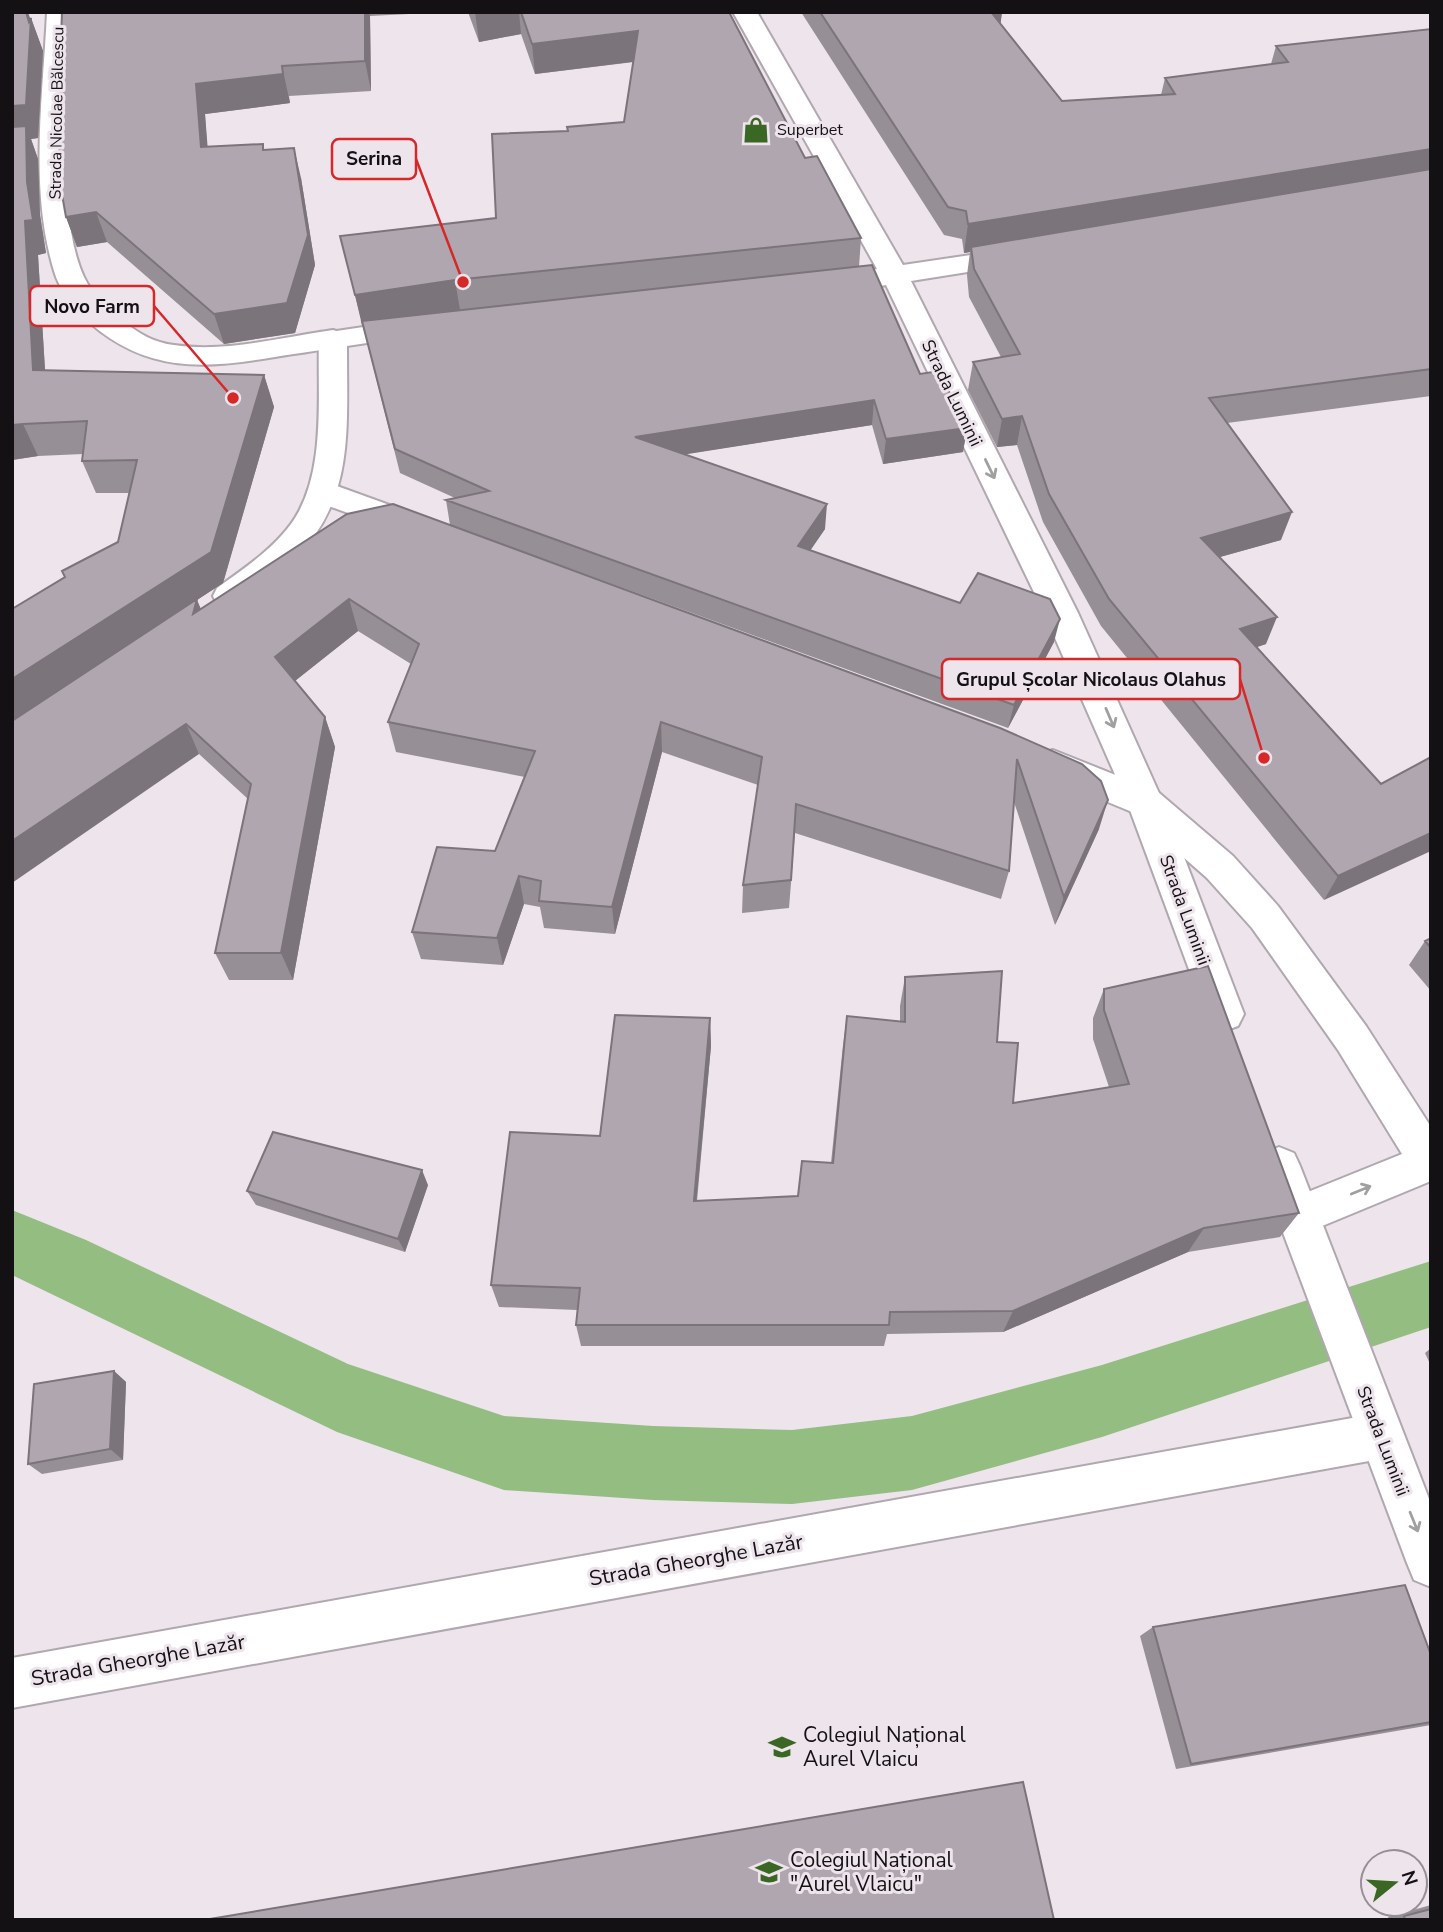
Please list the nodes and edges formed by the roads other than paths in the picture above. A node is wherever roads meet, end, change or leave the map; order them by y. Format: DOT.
graph roads {
  1 [pos="59,12"];
  2 [pos="745,12"];
  3 [pos="1044,251"];
  4 [pos="895,276"];
  5 [pos="840,282"];
  6 [pos="447,324"];
  7 [pos="333,339"];
  8 [pos="323,492"];
  9 [pos="453,540"];
  10 [pos="204,613"];
  11 [pos="1019,751"];
  12 [pos="1145,802"];
  13 [pos="1236,1047"];
  14 [pos="1269,1138"];
  15 [pos="1430,1162"];
  16 [pos="1298,1216"];
  17 [pos="1380,1436"];
  18 [pos="1431,1563"];
  19 [pos="12,1682"];
  1 -- 7 [label="street, Strada Nicolae Bălcescu"];
  2 -- 4 [label="street, Strada Luminii"];
  3 -- 4 [label="street"];
  4 -- 5 [label="street"];
  4 -- 12 [label="street, Strada Luminii, one-way"];
  6 -- 7 [label="street, Strada Nicolae Bălcescu"];
  7 -- 8 [label="street"];
  8 -- 9 [label="street"];
  8 -- 10 [label="street"];
  11 -- 12 [label="street"];
  12 -- 13 [label="street, Strada Luminii"];
  12 -- 15 [label="street"];
  14 -- 16 [label="street, Strada Luminii"];
  16 -- 15 [label="street, one-way"];
  16 -- 17 [label="street, Strada Luminii"];
  17 -- 18 [label="street, Strada Luminii, one-way"];
  17 -- 19 [label="street, Strada Gheorghe Lazăr"];
}
